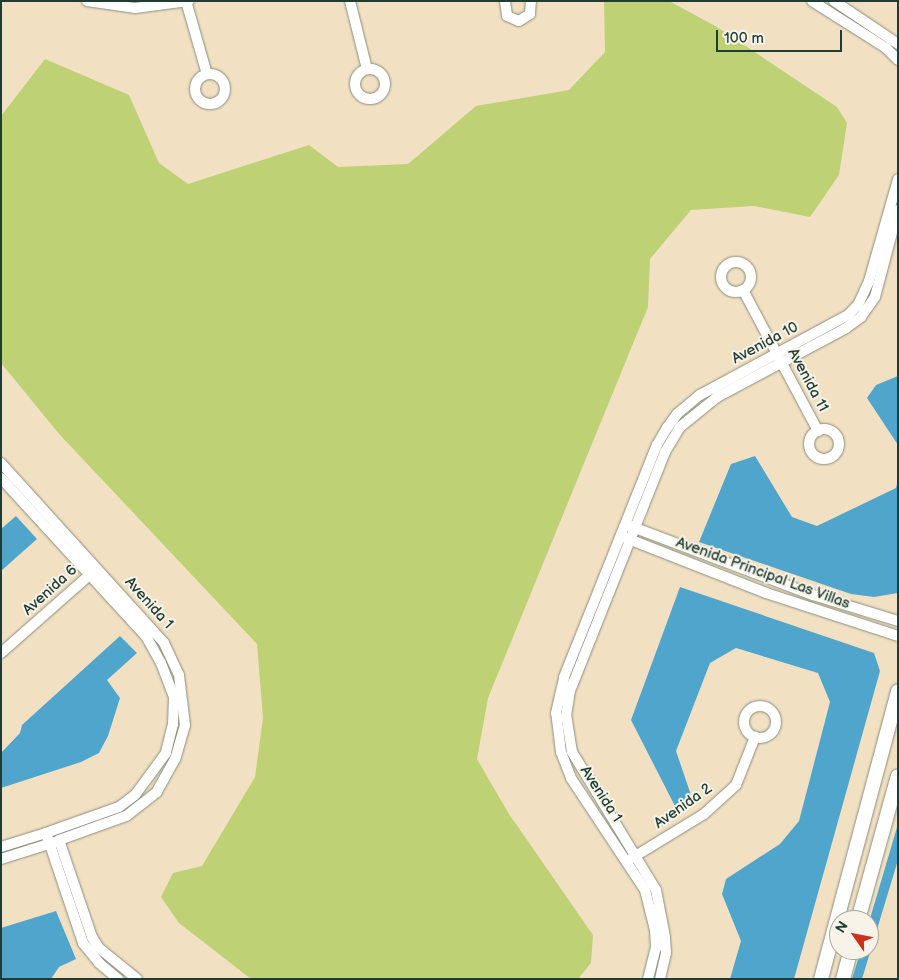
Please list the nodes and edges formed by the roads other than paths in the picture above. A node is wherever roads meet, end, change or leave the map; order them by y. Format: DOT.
graph roads {
  1 [pos="87,1"];
  2 [pos="350,1"];
  3 [pos="505,1"];
  4 [pos="531,1"];
  5 [pos="812,1"];
  6 [pos="834,1"];
  7 [pos="187,2"];
  8 [pos="110,3"];
  9 [pos="857,15"];
  10 [pos="851,25"];
  11 [pos="898,44"];
  12 [pos="898,60"];
  13 [pos="367,69"];
  14 [pos="207,74"];
  15 [pos="898,179"];
  16 [pos="898,210"];
  17 [pos="743,290"];
  18 [pos="780,358"];
  19 [pos="818,431"];
  20 [pos="668,437"];
  21 [pos="1,462"];
  22 [pos="1,478"];
  23 [pos="624,524"];
  24 [pos="635,528"];
  25 [pos="620,536"];
  26 [pos="630,539"];
  27 [pos="93,572"];
  28 [pos="898,621"];
  29 [pos="898,636"];
  30 [pos="1,653"];
  31 [pos="898,691"];
  32 [pos="755,737"];
  33 [pos="169,742"];
  34 [pos="181,744"];
  35 [pos="898,776"];
  36 [pos="51,831"];
  37 [pos="54,842"];
  38 [pos="1,847"];
  39 [pos="637,855"];
  40 [pos="1,859"];
  41 [pos="628,861"];
  42 [pos="861,910"];
  43 [pos="77,916"];
  44 [pos="848,960"];
  45 [pos="132,977"];
  46 [pos="118,979"];
  47 [pos="648,979"];
  48 [pos="660,979"];
  49 [pos="822,979"];
  50 [pos="843,979"];
  1 -- 8 [label="street"];
  2 -- 13 [label="street"];
  3 -- 4 [label="street"];
  5 -- 10 [label="street"];
  6 -- 9 [label="street"];
  7 -- 8 [label="street"];
  7 -- 14 [label="street"];
  9 -- 10 [label="street"];
  9 -- 11 [label="street"];
  10 -- 12 [label="street"];
  15 -- 18 [label="street, Avenida 10"];
  16 -- 18 [label="street, Avenida 10"];
  17 -- 18 [label="street, Avenida 11"];
  18 -- 19 [label="street, Avenida 11"];
  18 -- 20 [label="street, Avenida 10"];
  20 -- 23 [label="street, Avenida 10"];
  20 -- 24 [label="street, Avenida 10"];
  21 -- 27 [label="street, Avenida 1"];
  22 -- 27 [label="street, Avenida 1"];
  23 -- 24 [label="street, Avenida Principal Las Villas"];
  23 -- 25 [label="street, Avenida 1"];
  24 -- 26 [label="street, Avenida 1"];
  24 -- 28 [label="street, Avenida Principal Las Villas"];
  25 -- 26 [label="street, Avenida Principal Las Villas"];
  25 -- 41 [label="street, Avenida 1"];
  26 -- 29 [label="street, Avenida Principal Las Villas"];
  26 -- 39 [label="street, Avenida 1"];
  27 -- 30 [label="street, Avenida 6"];
  27 -- 33 [label="street, Avenida 1"];
  27 -- 34 [label="street, Avenida 1"];
  31 -- 49 [label="main road"];
  32 -- 39 [label="street, Avenida 2"];
  33 -- 34 [label="street"];
  33 -- 36 [label="street, Avenida 1"];
  34 -- 37 [label="street, Avenida 1"];
  35 -- 42 [label="main road"];
  36 -- 37 [label="street"];
  36 -- 38 [label="street, Avenida 1"];
  37 -- 40 [label="street, Avenida 1"];
  37 -- 43 [label="street"];
  39 -- 41 [label="street, Avenida 2"];
  39 -- 48 [label="street, Avenida 1"];
  41 -- 47 [label="street, Avenida 1"];
  43 -- 45 [label="street"];
  43 -- 46 [label="street"];
  44 -- 50 [label="main road"];
}
